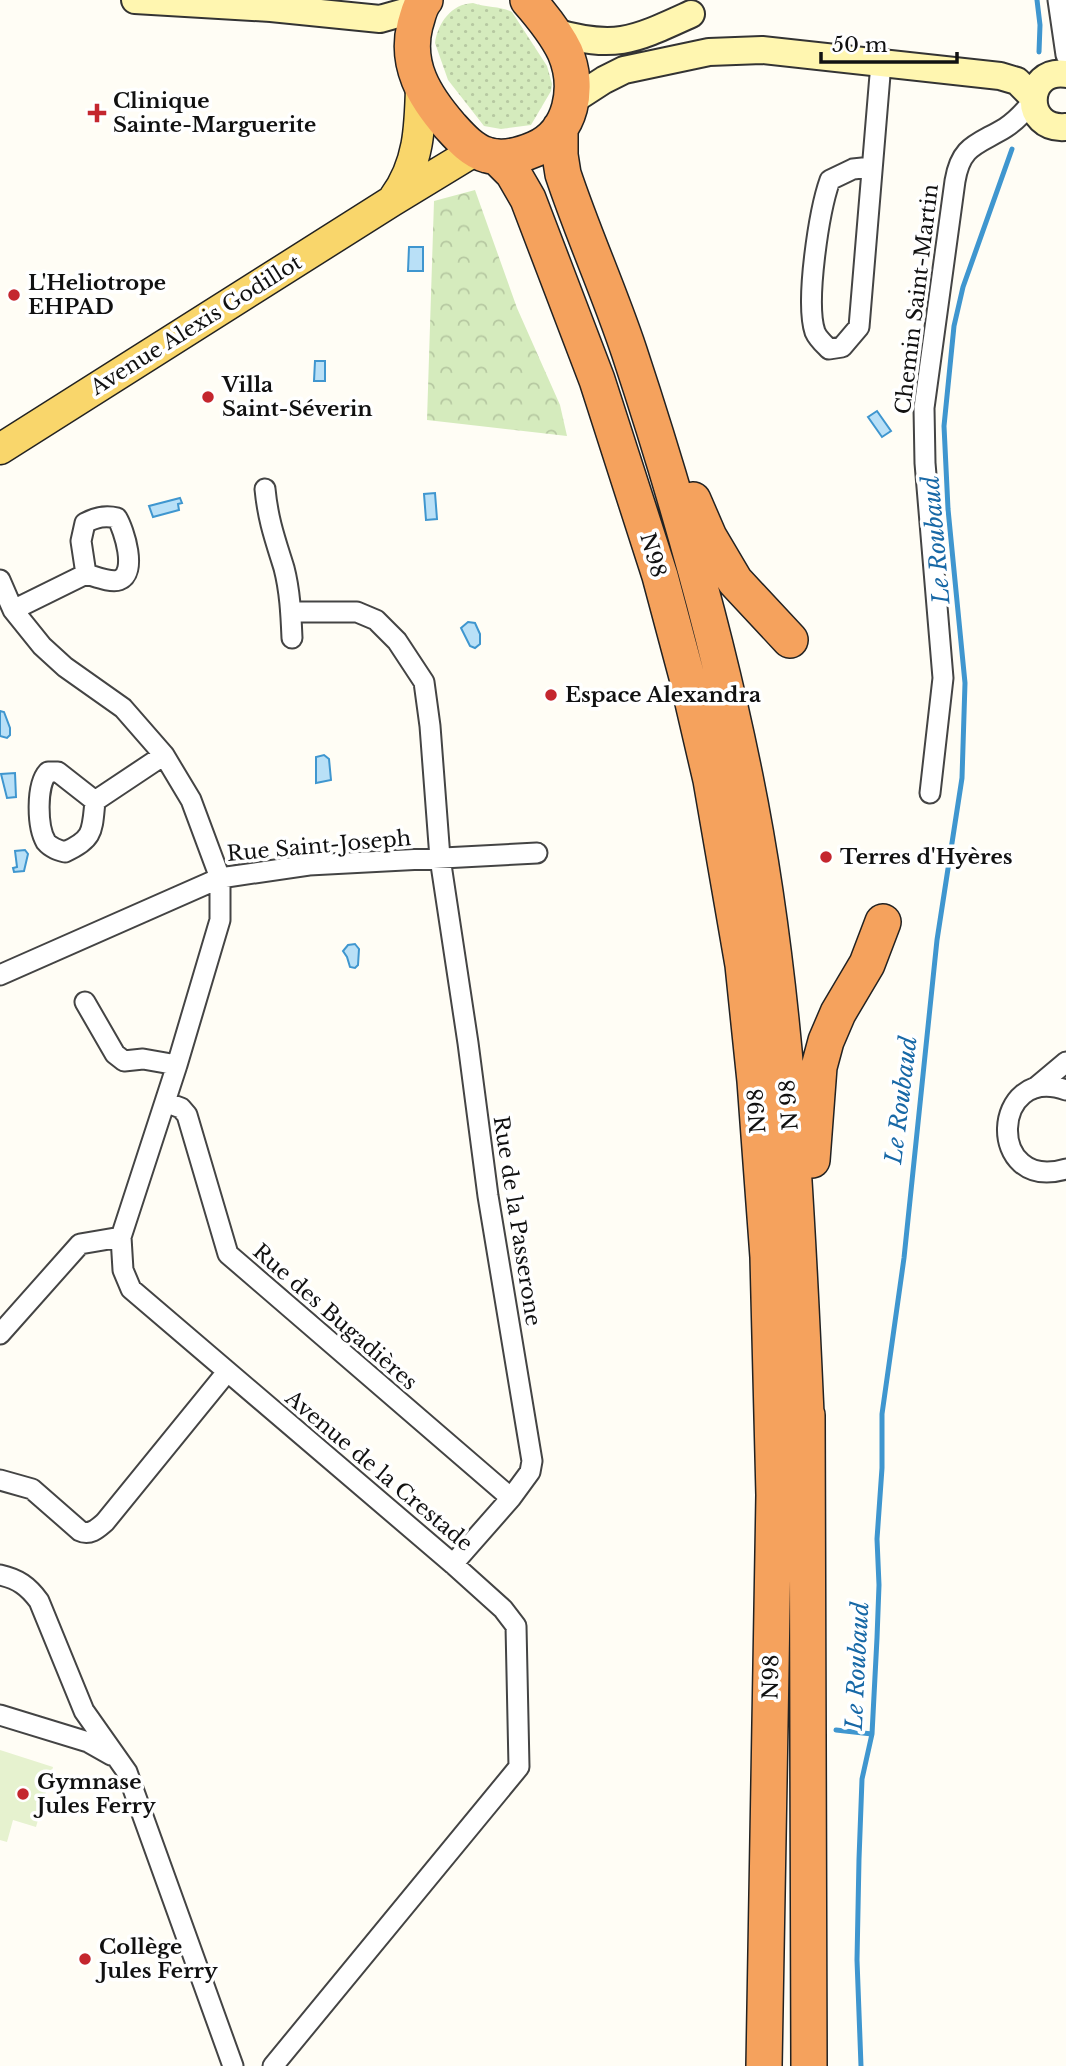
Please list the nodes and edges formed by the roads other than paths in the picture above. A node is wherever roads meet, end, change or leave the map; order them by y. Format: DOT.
graph roads {
  1 [pos="150,0"];
  2 [pos="528,0"];
  3 [pos="1058,0"];
  4 [pos="422,4"];
  5 [pos="701,7"];
  6 [pos="374,18"];
  7 [pos="554,32"];
  8 [pos="1066,55"];
  9 [pos="881,63"];
  10 [pos="624,70"];
  11 [pos="416,71"];
  12 [pos="1066,74"];
  13 [pos="1033,99"];
  14 [pos="565,115"];
  15 [pos="1006,127"];
  16 [pos="1062,127"];
  17 [pos="486,153"];
  18 [pos="872,167"];
  19 [pos="392,201"];
  20 [pos="628,347"];
  21 [pos="0,449"];
  22 [pos="265,489"];
  23 [pos="86,574"];
  24 [pos="0,580"];
  25 [pos="13,610"];
  26 [pos="291,612"];
  27 [pos="292,638"];
  28 [pos="790,639"];
  29 [pos="164,755"];
  30 [pos="930,793"];
  31 [pos="95,801"];
  32 [pos="537,853"];
  33 [pos="440,858"];
  34 [pos="220,878"];
  35 [pos="883,922"];
  36 [pos="0,975"];
  37 [pos="85,1002"];
  38 [pos="1066,1062"];
  39 [pos="177,1065"];
  40 [pos="1035,1088"];
  41 [pos="1066,1090"];
  42 [pos="165,1102"];
  43 [pos="1066,1169"];
  44 [pos="121,1237"];
  45 [pos="0,1334"];
  46 [pos="227,1372"];
  47 [pos="807,1436"];
  48 [pos="0,1480"];
  49 [pos="511,1498"];
  50 [pos="453,1564"];
  51 [pos="0,1575"];
  52 [pos="807,1701"];
  53 [pos="0,1716"];
  54 [pos="115,1757"];
  55 [pos="768,1860"];
  56 [pos="233,2066"];
  57 [pos="273,2066"];
  58 [pos="753,2066"];
  59 [pos="764,2066"];
  60 [pos="799,2066"];
  61 [pos="809,2066"];
  1 -- 6 [label="street"];
  2 -- 7 [label="highway"];
  3 -- 8 [label="street"];
  4 -- 6 [label="street"];
  4 -- 11 [label="highway"];
  5 -- 7 [label="street"];
  5 -- 10 [label="street"];
  6 -- 11 [label="street"];
  7 -- 14 [label="highway"];
  9 -- 10 [label="street"];
  9 -- 13 [label="street"];
  9 -- 18 [label="street"];
  10 -- 14 [label="street"];
  11 -- 17 [label="highway"];
  11 -- 19 [label="main road, Avenue Alexis Godillot"];
  12 -- 13 [label="street"];
  13 -- 15 [label="street, Chemin Saint-Martin"];
  13 -- 16 [label="street"];
  14 -- 17 [label="highway"];
  14 -- 20 [label="highway"];
  15 -- 16 [label="street, Chemin Saint-Martin"];
  15 -- 30 [label="street, Chemin Saint-Martin"];
  17 -- 19 [label="main road, Avenue Alexis Godillot"];
  17 -- 55 [label="highway, N98 / N 98"];
  18 -- 18 [label="street"];
  19 -- 21 [label="main road, Avenue Alexis Godillot"];
  20 -- 28 [label="highway"];
  20 -- 47 [label="highway, N 98"];
  22 -- 26 [label="street"];
  23 -- 25 [label="street"];
  24 -- 25 [label="street"];
  25 -- 29 [label="street"];
  26 -- 27 [label="street"];
  26 -- 33 [label="street, Rue de la Passerone"];
  29 -- 31 [label="street"];
  29 -- 34 [label="street"];
  32 -- 33 [label="street, Rue Saint-Joseph"];
  33 -- 34 [label="street, Rue Saint-Joseph"];
  33 -- 49 [label="street, Rue de la Passerone"];
  34 -- 36 [label="street, Rue Saint-Joseph"];
  34 -- 39 [label="street, Avenue de la Crestade"];
  35 -- 47 [label="highway"];
  37 -- 39 [label="street"];
  38 -- 40 [label="street"];
  39 -- 42 [label="street, Avenue de la Crestade"];
  40 -- 41 [label="street"];
  40 -- 43 [label="street"];
  42 -- 44 [label="street, Avenue de la Crestade"];
  42 -- 49 [label="street, Rue des Bugadières"];
  44 -- 45 [label="street"];
  44 -- 46 [label="street, Avenue de la Crestade"];
  46 -- 48 [label="street"];
  46 -- 50 [label="street, Avenue de la Crestade"];
  47 -- 52 [label="highway"];
  49 -- 50 [label="street, Rue de la Passerone"];
  50 -- 57 [label="street, Avenue de la Crestade"];
  51 -- 54 [label="street"];
  52 -- 60 [label="highway"];
  52 -- 61 [label="highway"];
  53 -- 54 [label="street"];
  54 -- 56 [label="street"];
  55 -- 58 [label="highway"];
  55 -- 59 [label="highway"];
}
